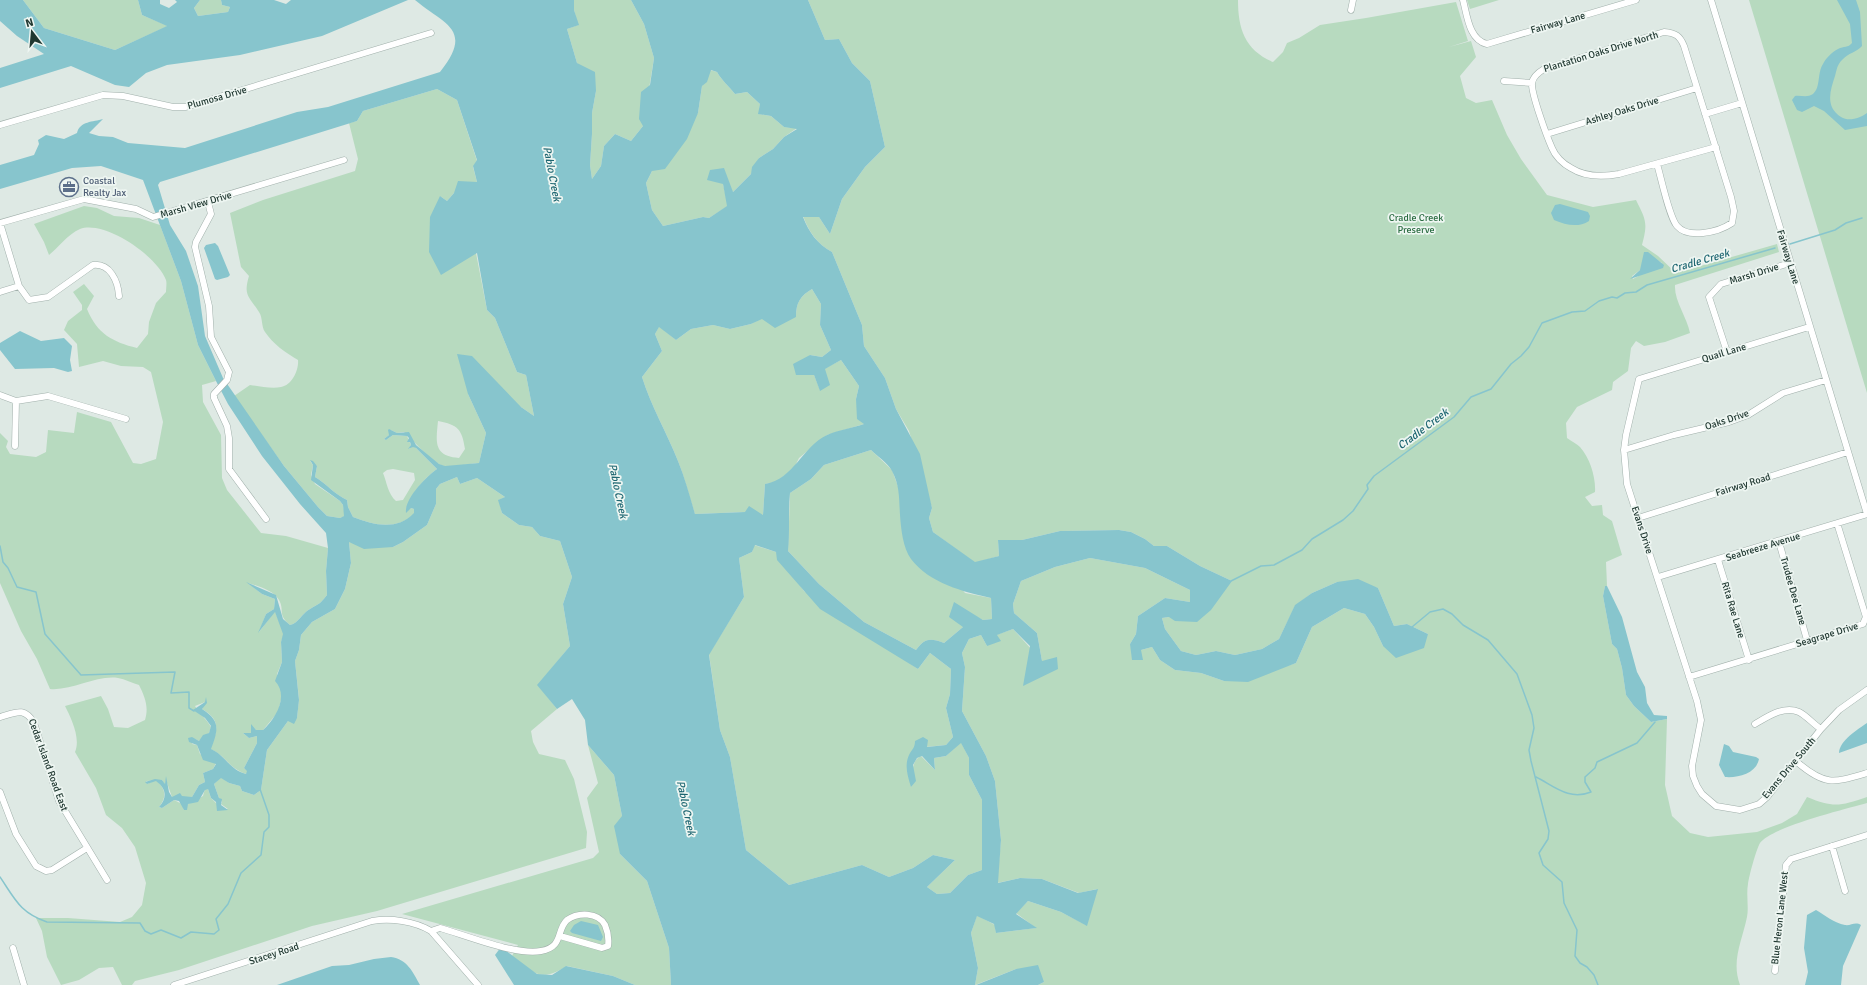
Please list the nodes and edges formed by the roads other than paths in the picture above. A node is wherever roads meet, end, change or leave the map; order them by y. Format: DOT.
graph roads {
  1 [pos="1354,0"];
  2 [pos="1463,0"];
  3 [pos="1636,0"];
  4 [pos="1711,0"];
  5 [pos="1351,10"];
  6 [pos="431,33"];
  7 [pos="1504,81"];
  8 [pos="1532,83"];
  9 [pos="1697,88"];
  10 [pos="1742,103"];
  11 [pos="1705,114"];
  12 [pos="0,125"];
  13 [pos="1547,134"];
  14 [pos="1716,147"];
  15 [pos="344,160"];
  16 [pos="1657,164"];
  17 [pos="208,202"];
  18 [pos="0,223"];
  19 [pos="1790,263"];
  20 [pos="19,286"];
  21 [pos="0,292"];
  22 [pos="119,296"];
  23 [pos="1810,326"];
  24 [pos="1727,352"];
  25 [pos="1639,379"];
  26 [pos="1826,380"];
  27 [pos="0,395"];
  28 [pos="16,401"];
  29 [pos="126,420"];
  30 [pos="15,446"];
  31 [pos="1624,450"];
  32 [pos="1848,452"];
  33 [pos="1867,514"];
  34 [pos="1638,518"];
  35 [pos="266,519"];
  36 [pos="1838,523"];
  37 [pos="1779,542"];
  38 [pos="1718,560"];
  39 [pos="1658,578"];
  40 [pos="1808,640"];
  41 [pos="1749,660"];
  42 [pos="1689,678"];
  43 [pos="1867,690"];
  44 [pos="0,717"];
  45 [pos="1755,724"];
  46 [pos="1821,729"];
  47 [pos="1797,762"];
  48 [pos="1867,773"];
  49 [pos="0,792"];
  50 [pos="1867,836"];
  51 [pos="1832,846"];
  52 [pos="87,848"];
  53 [pos="107,880"];
  54 [pos="1845,891"];
  55 [pos="431,931"];
  56 [pos="560,936"];
  57 [pos="12,948"];
  58 [pos="1775,971"];
  59 [pos="24,985"];
  60 [pos="174,985"];
  61 [pos="478,985"];
  1 -- 5 [label="street"];
  2 -- 3 [label="street, Fairway Lane"];
  4 -- 10 [label="street, Fairway Lane"];
  6 -- 12 [label="street, Plumosa Drive"];
  7 -- 8 [label="street"];
  8 -- 9 [label="street, Plantation Oaks Drive North"];
  8 -- 13 [label="street"];
  9 -- 11 [label="street"];
  9 -- 13 [label="street, Ashley Oaks Drive"];
  10 -- 11 [label="street"];
  10 -- 19 [label="street, Fairway Lane"];
  11 -- 14 [label="street"];
  13 -- 16 [label="street"];
  14 -- 16 [label="street"];
  14 -- 16 [label="street"];
  15 -- 17 [label="street, Marsh View Drive"];
  17 -- 18 [label="street, Marsh View Drive"];
  17 -- 35 [label="street"];
  18 -- 20 [label="street"];
  19 -- 23 [label="street, Fairway Lane"];
  19 -- 24 [label="street, Marsh Drive"];
  20 -- 21 [label="street"];
  20 -- 22 [label="street"];
  23 -- 24 [label="street, Quail Lane"];
  23 -- 26 [label="street, Fairway Lane"];
  24 -- 25 [label="street, Quail Lane"];
  25 -- 31 [label="street, Evans Drive"];
  26 -- 31 [label="street, Oaks Drive"];
  26 -- 32 [label="street, Fairway Lane"];
  27 -- 28 [label="street"];
  28 -- 29 [label="street"];
  28 -- 30 [label="street"];
  31 -- 34 [label="street, Evans Drive"];
  32 -- 33 [label="street, Fairway Lane"];
  32 -- 34 [label="street, Fairway Road"];
  33 -- 36 [label="street, Seabreeze Avenue"];
  34 -- 39 [label="street, Evans Drive"];
  36 -- 37 [label="street, Seabreeze Avenue"];
  36 -- 40 [label="street, Seagrape Drive"];
  37 -- 38 [label="street, Seabreeze Avenue"];
  37 -- 40 [label="street, Trudee Dee Lane"];
  38 -- 39 [label="street, Seabreeze Avenue"];
  38 -- 41 [label="street, Rita Rae Lane"];
  39 -- 42 [label="street, Evans Drive"];
  40 -- 41 [label="street, Seagrape Drive"];
  41 -- 42 [label="street, Seagrape Drive"];
  42 -- 47 [label="street, Evans Drive South"];
  43 -- 46 [label="street, Evans Drive South"];
  44 -- 52 [label="street, Cedar Island Road East"];
  45 -- 46 [label="street"];
  46 -- 47 [label="street, Evans Drive South"];
  47 -- 48 [label="street"];
  49 -- 52 [label="street"];
  50 -- 51 [label="street"];
  51 -- 54 [label="street"];
  51 -- 58 [label="street, Blue Heron Lane West"];
  52 -- 53 [label="street, Cedar Island Road East"];
  55 -- 56 [label="street"];
  55 -- 60 [label="street, Stacey Road"];
  55 -- 61 [label="street"];
  56 -- 56 [label="street"];
  57 -- 59 [label="street"];
}
